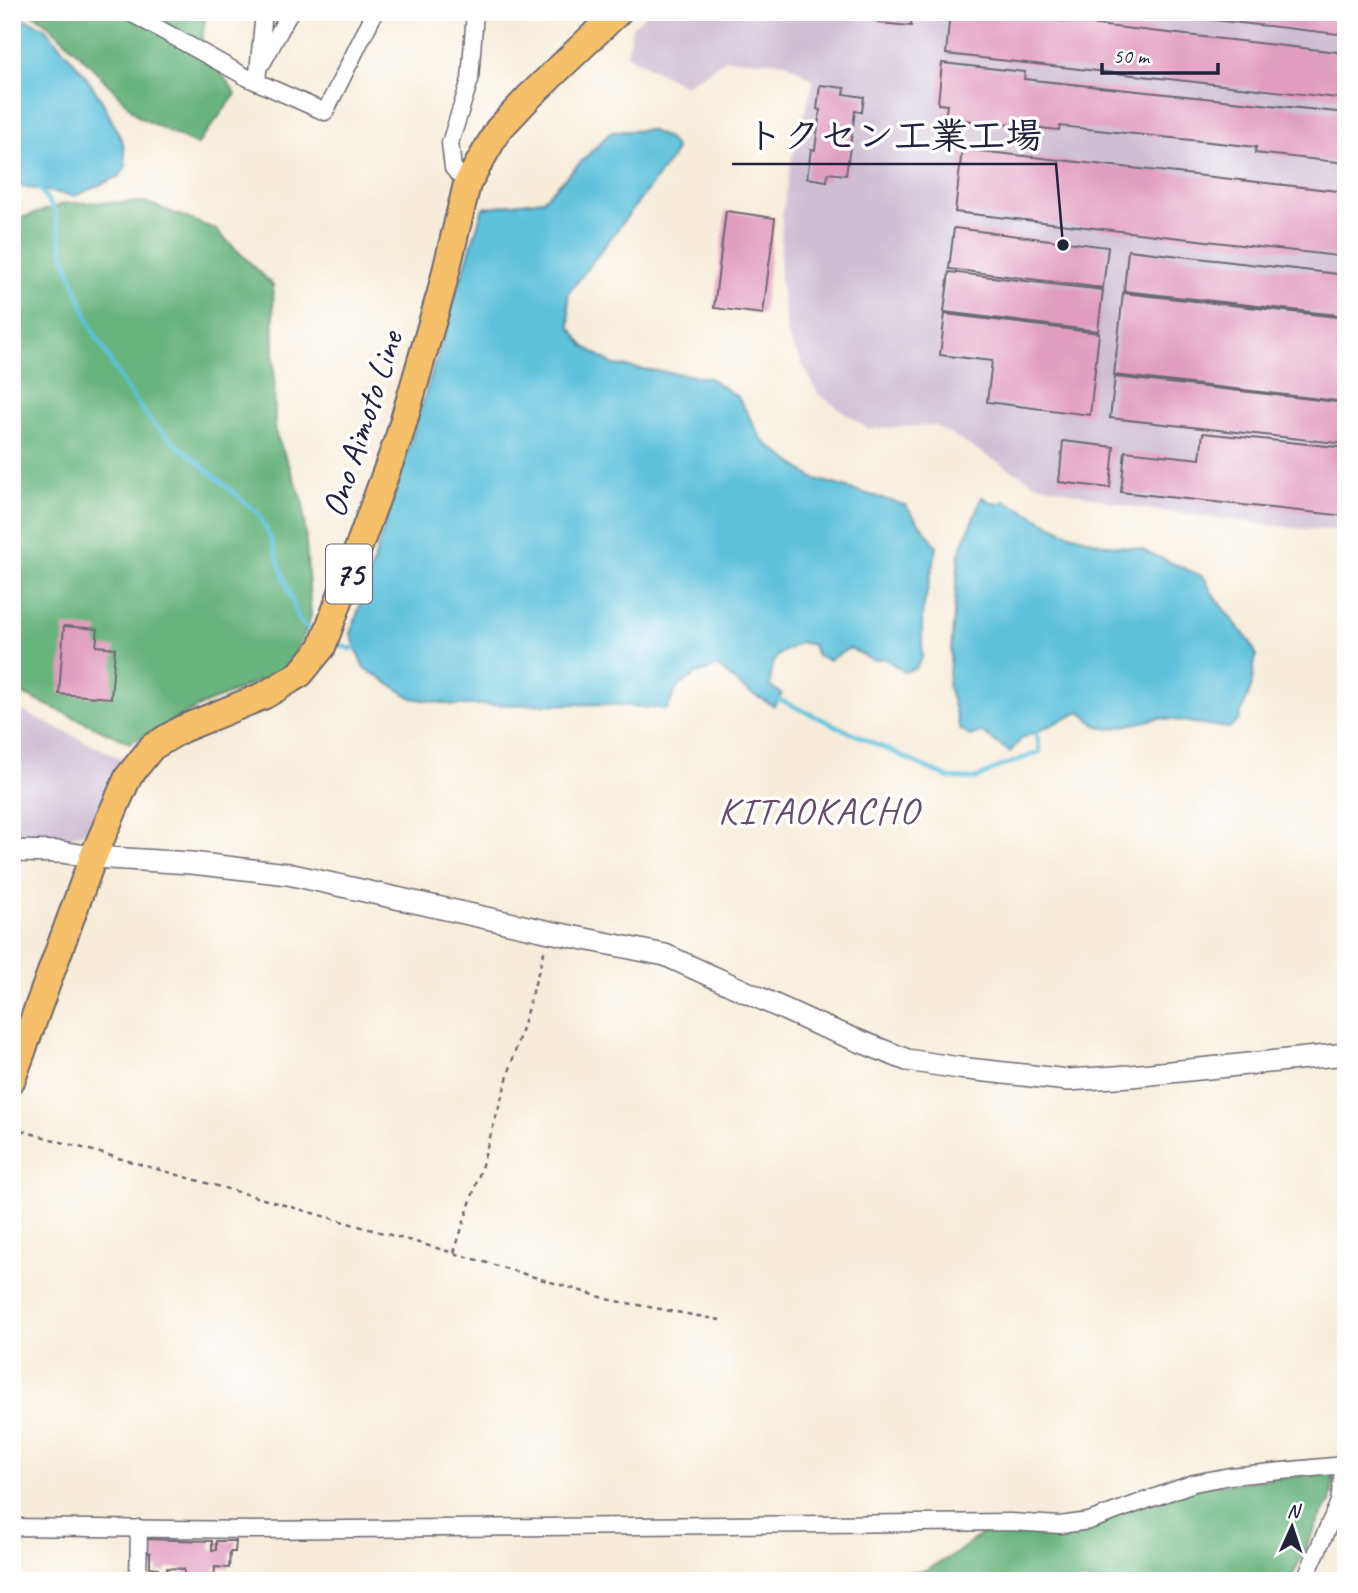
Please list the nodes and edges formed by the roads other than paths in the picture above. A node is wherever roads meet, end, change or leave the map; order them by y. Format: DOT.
graph roads {
  1 [pos="129,12"];
  2 [pos="264,12"];
  3 [pos="290,12"];
  4 [pos="376,12"];
  5 [pos="475,12"];
  6 [pos="618,12"];
  7 [pos="258,76"];
  8 [pos="467,184"];
  9 [pos="12,851"];
  10 [pos="93,857"];
  11 [pos="1346,1054"];
  12 [pos="12,1079"];
  13 [pos="1345,1457"];
  14 [pos="12,1527"];
  15 [pos="139,1528"];
  16 [pos="138,1581"];
  17 [pos="1304,1581"];
  1 -- 7 [label="street"];
  2 -- 7 [label="street"];
  3 -- 7 [label="street"];
  4 -- 7 [label="street"];
  5 -- 8 [label="street"];
  6 -- 8 [label="main road, Ono Aimoto Line / 75"];
  8 -- 10 [label="main road, Ono Aimoto Line / 75"];
  9 -- 10 [label="street"];
  10 -- 11 [label="street"];
  10 -- 12 [label="main road, Ono Aimoto Line / 75"];
  13 -- 15 [label="street"];
  13 -- 17 [label="street"];
  14 -- 15 [label="street"];
  15 -- 16 [label="street"];
}
